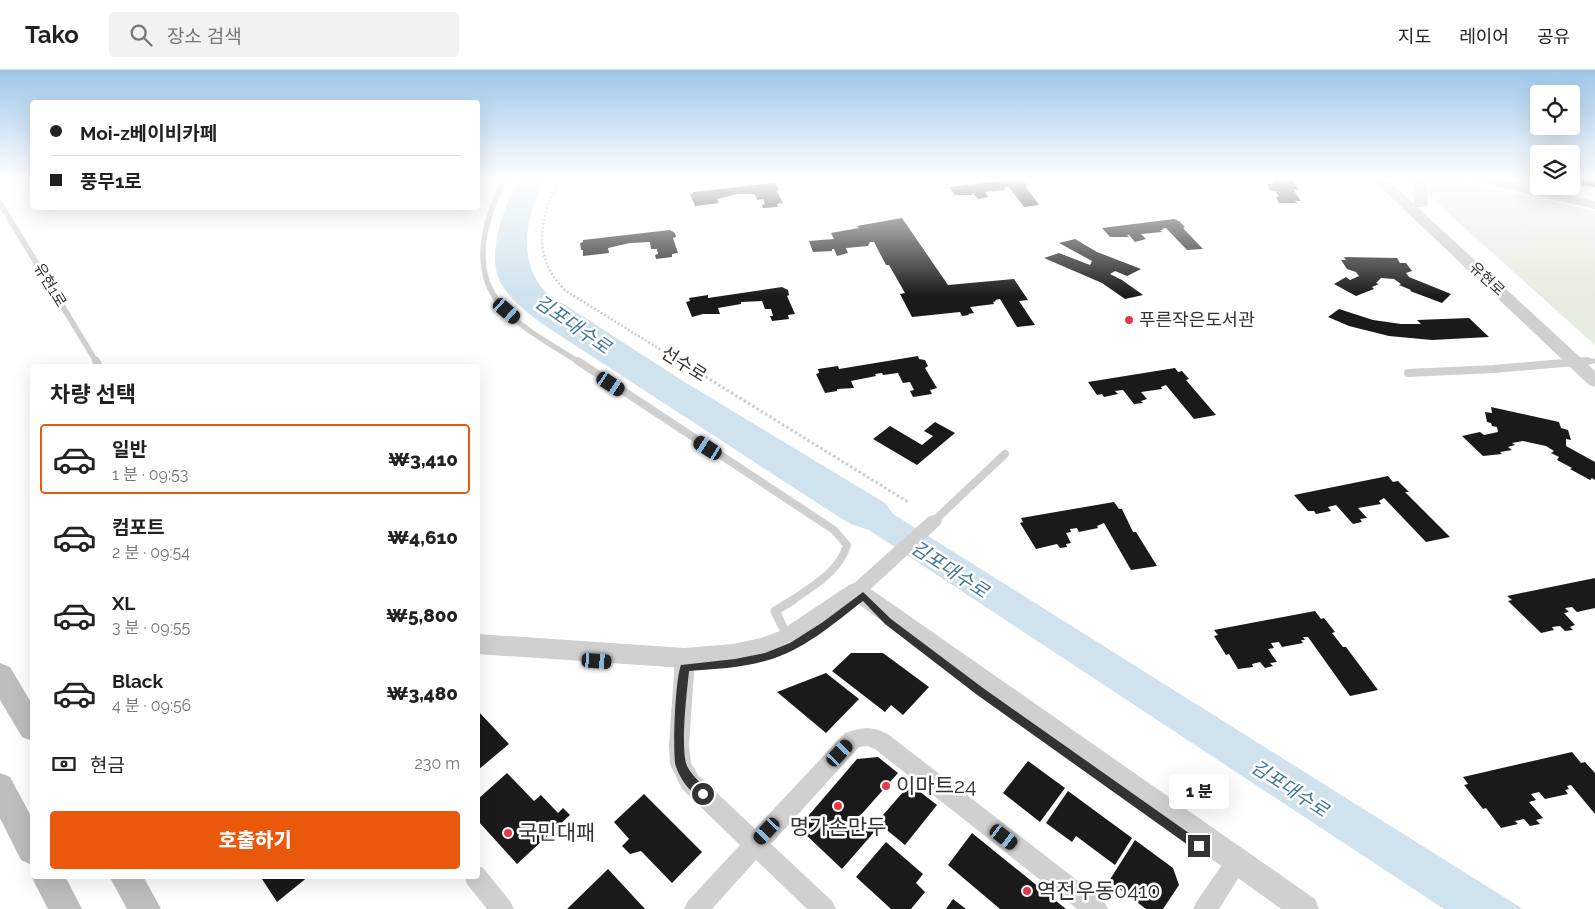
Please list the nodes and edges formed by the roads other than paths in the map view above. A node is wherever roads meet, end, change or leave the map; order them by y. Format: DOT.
graph roads {
  1 [pos="9,217"];
  2 [pos="489,217"];
  3 [pos="1420,217"];
  4 [pos="1437,217"];
  5 [pos="1575,362"];
  6 [pos="1594,362"];
  7 [pos="98,364"];
  8 [pos="1408,374"];
  9 [pos="1595,381"];
  10 [pos="1005,454"];
  11 [pos="934,521"];
  12 [pos="860,593"];
  13 [pos="788,638"];
  14 [pos="480,644"];
  15 [pos="480,652"];
  16 [pos="685,663"];
  17 [pos="0,675"];
  18 [pos="30,725"];
  19 [pos="0,787"];
  20 [pos="755,844"];
  21 [pos="30,845"];
  22 [pos="1234,865"];
  23 [pos="49,879"];
  24 [pos="127,879"];
  25 [pos="477,879"];
  26 [pos="66,909"];
  27 [pos="145,909"];
  28 [pos="502,909"];
  29 [pos="696,909"];
  30 [pos="824,909"];
  31 [pos="1096,909"];
  32 [pos="1205,909"];
  33 [pos="1287,909"];
  34 [pos="1305,909"];
  1 -- 7 [label="lane, 유현1로"];
  2 -- 13 [label="lane"];
  3 -- 5 [label="street, 유현로"];
  4 -- 6 [label="street, 유현로"];
  5 -- 6 [label="lane"];
  5 -- 8 [label="lane"];
  5 -- 9 [label="street, 유현로"];
  10 -- 11 [label="lane"];
  11 -- 12 [label="street"];
  12 -- 13 [label="street"];
  12 -- 16 [label="street"];
  12 -- 22 [label="street"];
  13 -- 16 [label="street"];
  14 -- 16 [label="street"];
  15 -- 16 [label="street"];
  16 -- 20 [label="street"];
  17 -- 18 [label="main road"];
  19 -- 21 [label="main road"];
  20 -- 29 [label="street"];
  20 -- 30 [label="street"];
  20 -- 31 [label="street"];
  22 -- 32 [label="street"];
  22 -- 33 [label="street"];
  22 -- 34 [label="street"];
  23 -- 26 [label="main road"];
  24 -- 27 [label="main road"];
  25 -- 28 [label="street"];
}
